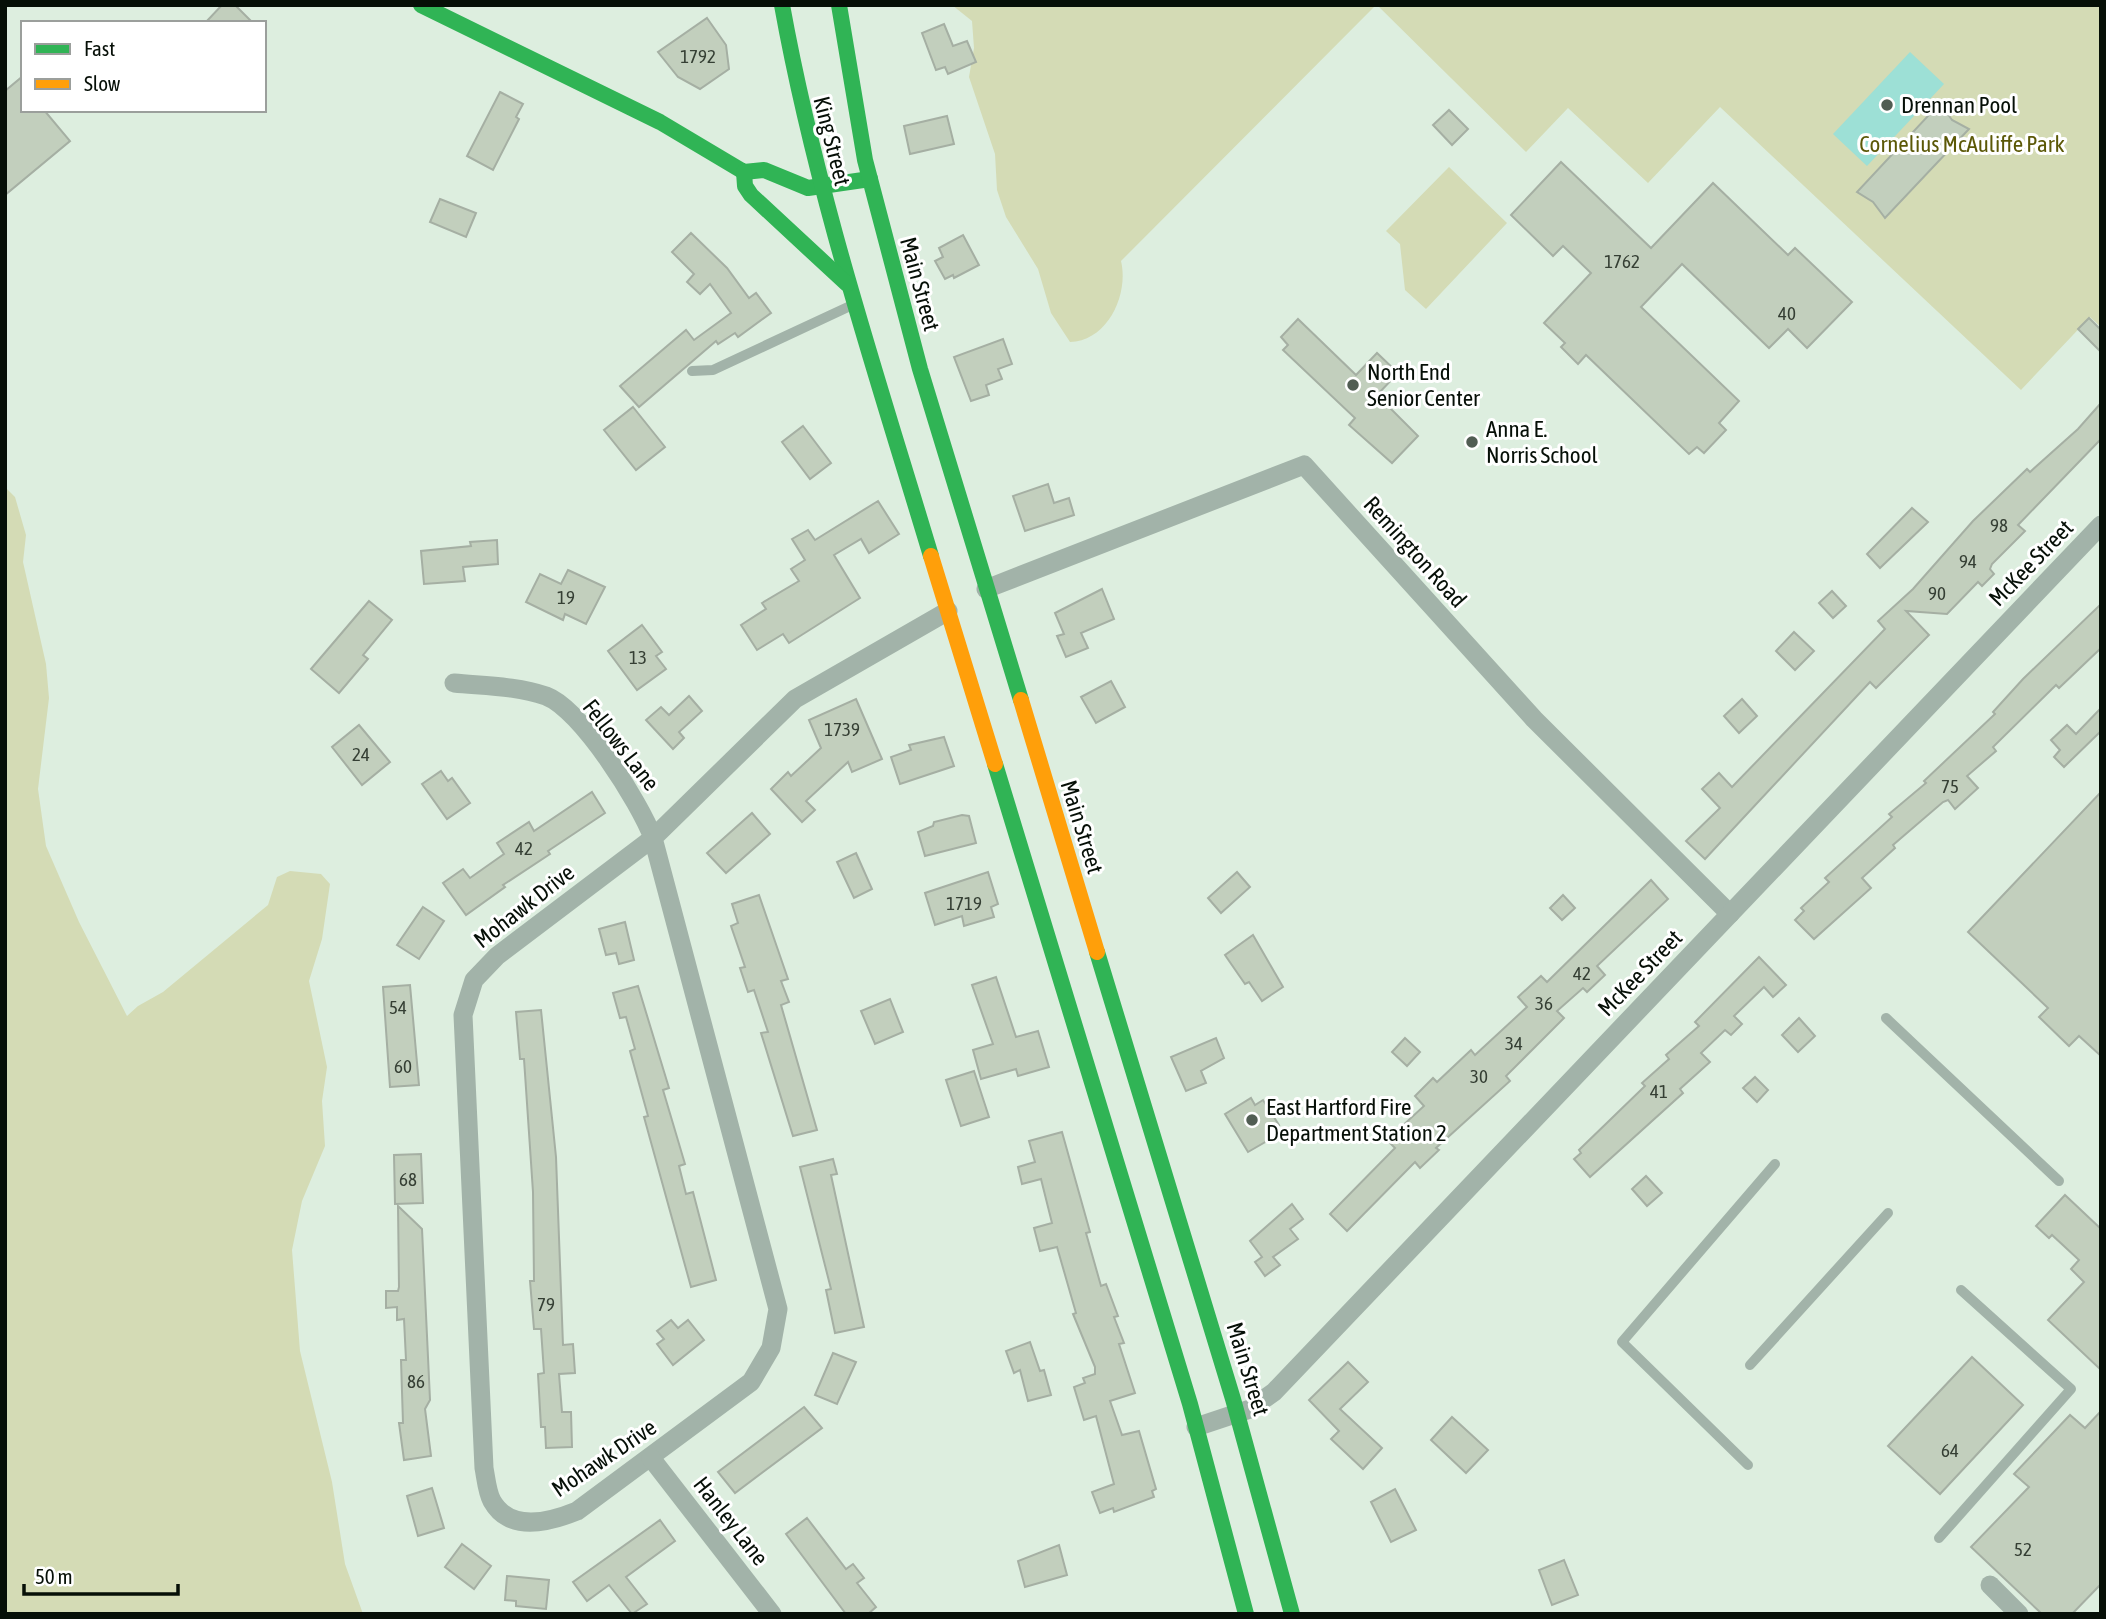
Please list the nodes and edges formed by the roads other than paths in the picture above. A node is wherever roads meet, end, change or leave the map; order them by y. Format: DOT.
graph roads {
  1 [pos="421,5"];
  2 [pos="782,5"];
  3 [pos="839,5"];
  4 [pos="744,172"];
  5 [pos="870,179"];
  6 [pos="820,188"];
  7 [pos="848,285"];
  8 [pos="854,304"];
  9 [pos="692,371"];
  10 [pos="2101,525"];
  11 [pos="986,589"];
  12 [pos="948,611"];
  13 [pos="454,683"];
  14 [pos="653,838"];
  15 [pos="1730,914"];
  16 [pos="1886,1018"];
  17 [pos="1775,1164"];
  18 [pos="1166,1179"];
  19 [pos="2059,1181"];
  20 [pos="1125,1192"];
  21 [pos="1888,1213"];
  22 [pos="1961,1290"];
  23 [pos="1750,1365"];
  24 [pos="1238,1414"];
  25 [pos="1196,1427"];
  26 [pos="651,1458"];
  27 [pos="1748,1465"];
  28 [pos="1938,1538"];
  29 [pos="1990,1585"];
  30 [pos="772,1614"];
  31 [pos="1246,1614"];
  32 [pos="1292,1614"];
  33 [pos="2019,1614"];
  1 -- 4 [label="main road"];
  2 -- 6 [label="main road, King Street"];
  3 -- 5 [label="main road, King Street"];
  4 -- 6 [label="main road"];
  4 -- 7 [label="main road"];
  5 -- 6 [label="main road"];
  5 -- 11 [label="main road, Main Street"];
  6 -- 7 [label="main road, King Street"];
  7 -- 8 [label="main road"];
  8 -- 9 [label="lane"];
  8 -- 12 [label="main road"];
  10 -- 15 [label="street, McKee Street"];
  11 -- 15 [label="street, Remington Road"];
  11 -- 18 [label="main road, Main Street"];
  12 -- 14 [label="street, Mohawk Drive"];
  12 -- 20 [label="main road"];
  13 -- 14 [label="street, Fellows Lane"];
  14 -- 26 [label="street, Mohawk Drive"];
  14 -- 26 [label="street, Mohawk Drive"];
  15 -- 24 [label="street, McKee Street"];
  16 -- 19 [label="lane"];
  17 -- 27 [label="lane"];
  18 -- 20 [label="main road"];
  18 -- 24 [label="main road, Main Street"];
  20 -- 25 [label="main road"];
  21 -- 23 [label="lane"];
  22 -- 28 [label="lane"];
  24 -- 25 [label="street, McKee Street"];
  24 -- 32 [label="main road, Main Street"];
  25 -- 31 [label="main road"];
  26 -- 30 [label="street, Hanley Lane"];
  29 -- 33 [label="street"];
}
